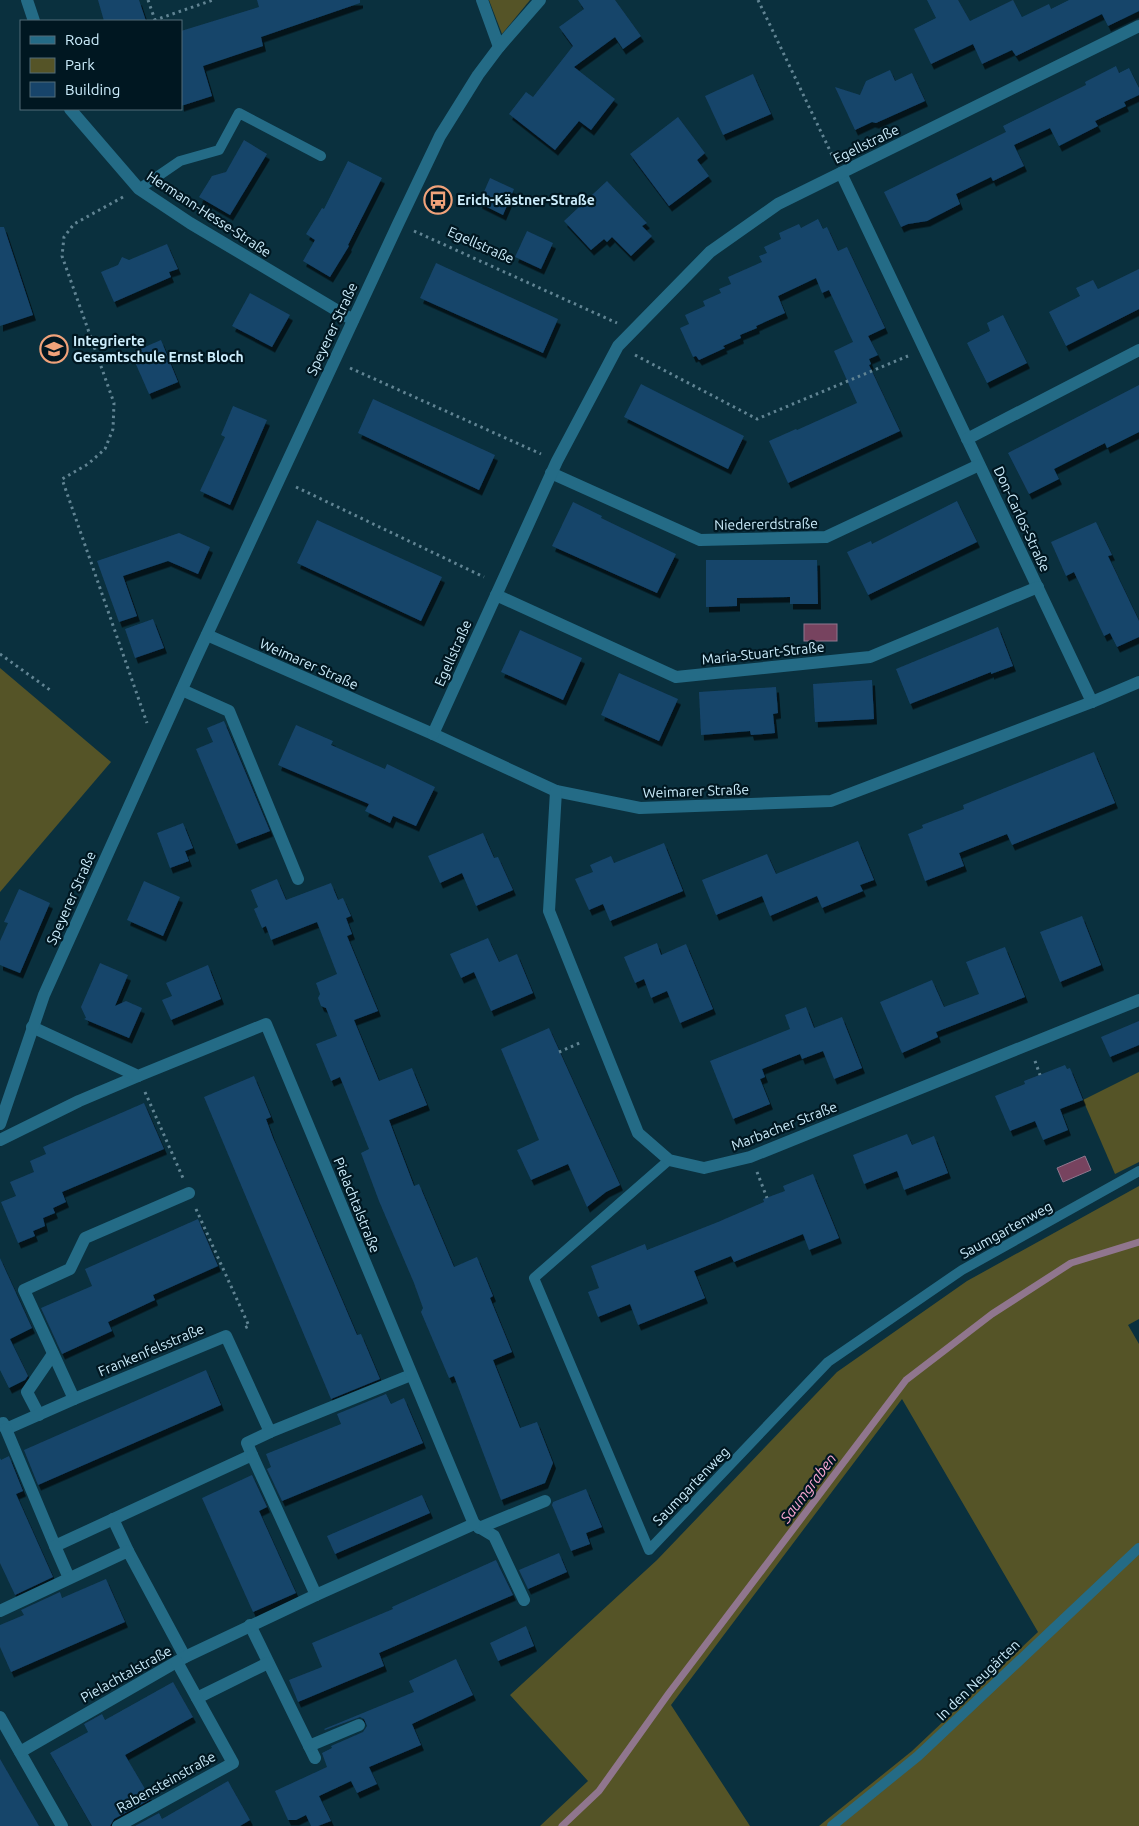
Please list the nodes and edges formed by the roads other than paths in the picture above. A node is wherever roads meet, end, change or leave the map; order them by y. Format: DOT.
graph roads {
  1 [pos="27,0"];
  2 [pos="482,0"];
  3 [pos="540,0"];
  4 [pos="34,20"];
  5 [pos="1139,26"];
  6 [pos="500,47"];
  7 [pos="71,110"];
  8 [pos="321,156"];
  9 [pos="841,173"];
  10 [pos="139,188"];
  11 [pos="353,320"];
  12 [pos="1139,350"];
  13 [pos="967,439"];
  14 [pos="979,465"];
  15 [pos="554,467"];
  16 [pos="1038,587"];
  17 [pos="498,590"];
  18 [pos="207,635"];
  19 [pos="1139,682"];
  20 [pos="182,690"];
  21 [pos="1092,702"];
  22 [pos="433,734"];
  23 [pos="556,791"];
  24 [pos="298,879"];
  25 [pos="1139,1000"];
  26 [pos="32,1027"];
  27 [pos="138,1076"];
  28 [pos="0,1124"];
  29 [pos="0,1140"];
  30 [pos="669,1160"];
  31 [pos="1139,1171"];
  32 [pos="189,1193"];
  33 [pos="53,1354"];
  34 [pos="411,1375"];
  35 [pos="74,1399"];
  36 [pos="39,1414"];
  37 [pos="3,1427"];
  38 [pos="270,1432"];
  39 [pos="252,1455"];
  40 [pos="545,1501"];
  41 [pos="113,1519"];
  42 [pos="476,1526"];
  43 [pos="55,1546"];
  44 [pos="1139,1548"];
  45 [pos="128,1551"];
  46 [pos="69,1578"];
  47 [pos="316,1595"];
  48 [pos="524,1600"];
  49 [pos="0,1612"];
  50 [pos="250,1626"];
  51 [pos="181,1660"];
  52 [pos="268,1663"];
  53 [pos="197,1698"];
  54 [pos="0,1718"];
  55 [pos="359,1725"];
  56 [pos="20,1752"];
  57 [pos="62,1826"];
  58 [pos="118,1826"];
  59 [pos="832,1826"];
  1 -- 4 [label="street"];
  2 -- 6 [label="street"];
  3 -- 6 [label="street, Speyerer Straße"];
  5 -- 9 [label="street, Egellstraße"];
  6 -- 11 [label="street, Speyerer Straße"];
  7 -- 10 [label="street, Hermann-Hesse-Straße"];
  8 -- 10 [label="lane"];
  9 -- 13 [label="street, Don-Carlos-Straße"];
  9 -- 15 [label="street, Egellstraße"];
  10 -- 11 [label="street, Hermann-Hesse-Straße"];
  11 -- 18 [label="street, Speyerer Straße"];
  12 -- 13 [label="street"];
  13 -- 14 [label="street, Don-Carlos-Straße"];
  14 -- 15 [label="street, Niedererdstraße"];
  14 -- 16 [label="street, Don-Carlos-Straße"];
  15 -- 17 [label="street, Egellstraße"];
  16 -- 17 [label="street, Maria-Stuart-Straße"];
  16 -- 21 [label="street, Don-Carlos-Straße"];
  17 -- 22 [label="street, Egellstraße"];
  18 -- 20 [label="street, Speyerer Straße"];
  18 -- 22 [label="street, Weimarer Straße"];
  19 -- 21 [label="street, Weimarer Straße"];
  20 -- 24 [label="street"];
  20 -- 26 [label="street, Speyerer Straße"];
  21 -- 23 [label="street, Weimarer Straße"];
  22 -- 23 [label="street, Weimarer Straße"];
  23 -- 30 [label="street, Marbacher Straße"];
  25 -- 30 [label="street, Marbacher Straße"];
  26 -- 27 [label="street"];
  26 -- 28 [label="street, Speyerer Straße"];
  27 -- 29 [label="street, Pielachtalstraße"];
  27 -- 34 [label="street, Pielachtalstraße"];
  30 -- 31 [label="lane, Saumgartenweg"];
  32 -- 33 [label="street"];
  33 -- 35 [label="street"];
  33 -- 36 [label="street"];
  34 -- 38 [label="street"];
  34 -- 42 [label="street, Pielachtalstraße"];
  35 -- 36 [label="street, Frankenfelsstraße"];
  35 -- 38 [label="street, Frankenfelsstraße"];
  36 -- 37 [label="street, Frankenfelsstraße"];
  37 -- 43 [label="street, Frankenfelsstraße"];
  38 -- 39 [label="street"];
  39 -- 41 [label="street"];
  39 -- 47 [label="street"];
  40 -- 42 [label="street, Pielachtalstraße"];
  41 -- 43 [label="street"];
  41 -- 45 [label="street"];
  42 -- 47 [label="street, Pielachtalstraße"];
  42 -- 48 [label="street, Pielachtalstraße"];
  43 -- 46 [label="street, Frankenfelsstraße"];
  44 -- 59 [label="lane, In den Neugärten"];
  45 -- 46 [label="street"];
  45 -- 51 [label="street"];
  46 -- 49 [label="street"];
  47 -- 50 [label="street, Pielachtalstraße"];
  50 -- 51 [label="street, Pielachtalstraße"];
  50 -- 52 [label="street"];
  51 -- 53 [label="street, Rabensteinstraße"];
  51 -- 56 [label="street, Pielachtalstraße"];
  52 -- 53 [label="street"];
  52 -- 55 [label="street"];
  53 -- 58 [label="street, Rabensteinstraße"];
  54 -- 56 [label="street"];
  56 -- 57 [label="street"];
}
